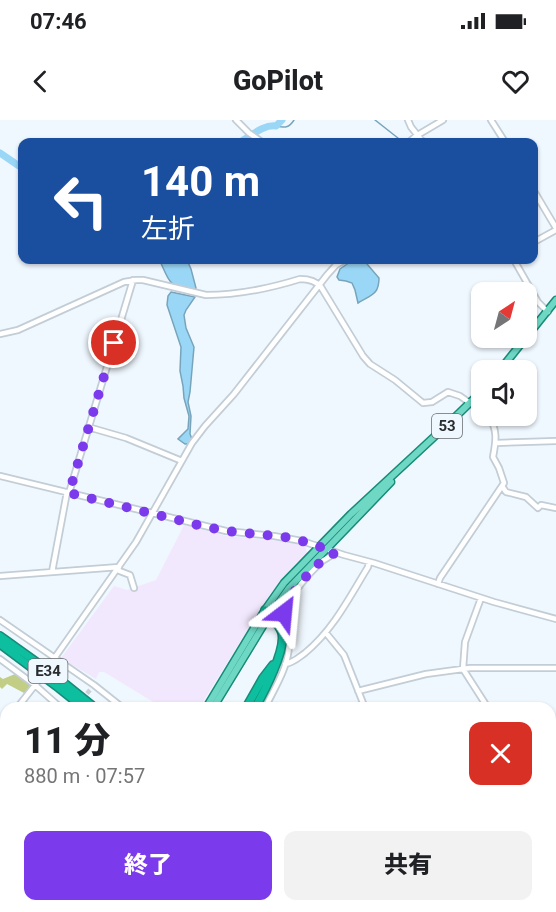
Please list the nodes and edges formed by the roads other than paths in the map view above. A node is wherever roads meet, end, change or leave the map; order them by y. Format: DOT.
graph roads {
  1 [pos="236,120"];
  2 [pos="408,120"];
  3 [pos="443,120"];
  4 [pos="491,120"];
  5 [pos="416,136"];
  6 [pos="256,138"];
  7 [pos="414,138"];
  8 [pos="418,138"];
  9 [pos="502,138"];
  10 [pos="538,198"];
  11 [pos="556,229"];
  12 [pos="538,240"];
  13 [pos="338,264"];
  14 [pos="516,264"];
  15 [pos="133,280"];
  16 [pos="319,285"];
  17 [pos="556,300"];
  18 [pos="548,312"];
  19 [pos="0,334"];
  20 [pos="508,360"];
  21 [pos="470,403"];
  22 [pos="494,426"];
  23 [pos="88,427"];
  24 [pos="556,441"];
  25 [pos="496,443"];
  26 [pos="182,461"];
  27 [pos="0,476"];
  28 [pos="502,486"];
  29 [pos="68,492"];
  30 [pos="556,508"];
  31 [pos="152,513"];
  32 [pos="322,548"];
  33 [pos="335,552"];
  34 [pos="369,562"];
  35 [pos="118,568"];
  36 [pos="52,572"];
  37 [pos="0,576"];
  38 [pos="438,584"];
  39 [pos="134,588"];
  40 [pos="482,598"];
  41 [pos="267,613"];
  42 [pos="556,619"];
  43 [pos="0,620"];
  44 [pos="326,633"];
  45 [pos="0,636"];
  46 [pos="0,644"];
  47 [pos="0,659"];
  48 [pos="52,661"];
  49 [pos="276,661"];
  50 [pos="285,664"];
  51 [pos="556,668"];
  52 [pos="463,669"];
  53 [pos="49,671"];
  54 [pos="39,680"];
  55 [pos="35,685"];
  56 [pos="94,685"];
  57 [pos="90,690"];
  58 [pos="358,691"];
  59 [pos="21,702"];
  60 [pos="54,702"];
  61 [pos="76,702"];
  62 [pos="88,702"];
  63 [pos="93,702"];
  64 [pos="115,702"];
  65 [pos="210,702"];
  66 [pos="216,702"];
  67 [pos="249,702"];
  68 [pos="258,702"];
  69 [pos="268,702"];
  70 [pos="363,702"];
  71 [pos="484,702"];
  1 -- 6 [label="street"];
  2 -- 5 [label="street"];
  3 -- 5 [label="street"];
  4 -- 9 [label="street"];
  5 -- 7 [label="street"];
  5 -- 8 [label="street"];
  10 -- 11 [label="street"];
  11 -- 12 [label="street"];
  13 -- 16 [label="street"];
  14 -- 18 [label="street"];
  15 -- 16 [label="street"];
  15 -- 19 [label="street"];
  15 -- 23 [label="street"];
  16 -- 21 [label="street"];
  16 -- 26 [label="street"];
  17 -- 18 [label="main road"];
  18 -- 20 [label="main road"];
  21 -- 32 [label="main road, 53"];
  22 -- 25 [label="street"];
  23 -- 26 [label="street"];
  23 -- 29 [label="street"];
  24 -- 25 [label="street"];
  25 -- 28 [label="street"];
  26 -- 31 [label="street"];
  27 -- 29 [label="street"];
  28 -- 30 [label="street"];
  28 -- 38 [label="street"];
  29 -- 31 [label="street"];
  29 -- 36 [label="street"];
  31 -- 32 [label="street"];
  31 -- 35 [label="street"];
  32 -- 33 [label="street"];
  32 -- 41 [label="main road, 53"];
  33 -- 34 [label="street"];
  33 -- 50 [label="street"];
  34 -- 38 [label="street"];
  34 -- 44 [label="street"];
  35 -- 36 [label="street"];
  35 -- 39 [label="street"];
  35 -- 48 [label="street"];
  36 -- 37 [label="street"];
  38 -- 40 [label="street"];
  40 -- 42 [label="street"];
  40 -- 52 [label="street"];
  41 -- 49 [label="highway"];
  41 -- 65 [label="main road, 53"];
  41 -- 66 [label="main road, 53"];
  43 -- 48 [label="street"];
  44 -- 50 [label="street"];
  44 -- 58 [label="street"];
  45 -- 53 [label="highway, E34"];
  46 -- 61 [label="highway, E34"];
  47 -- 55 [label="street"];
  48 -- 56 [label="street"];
  49 -- 67 [label="highway"];
  49 -- 68 [label="highway"];
  50 -- 69 [label="street"];
  51 -- 52 [label="street"];
  52 -- 58 [label="street"];
  52 -- 71 [label="street"];
  53 -- 62 [label="highway, E34"];
  53 -- 63 [label="highway"];
  54 -- 55 [label="street"];
  55 -- 59 [label="street"];
  55 -- 60 [label="street"];
  56 -- 57 [label="street"];
  56 -- 64 [label="street"];
  58 -- 70 [label="street"];
}
